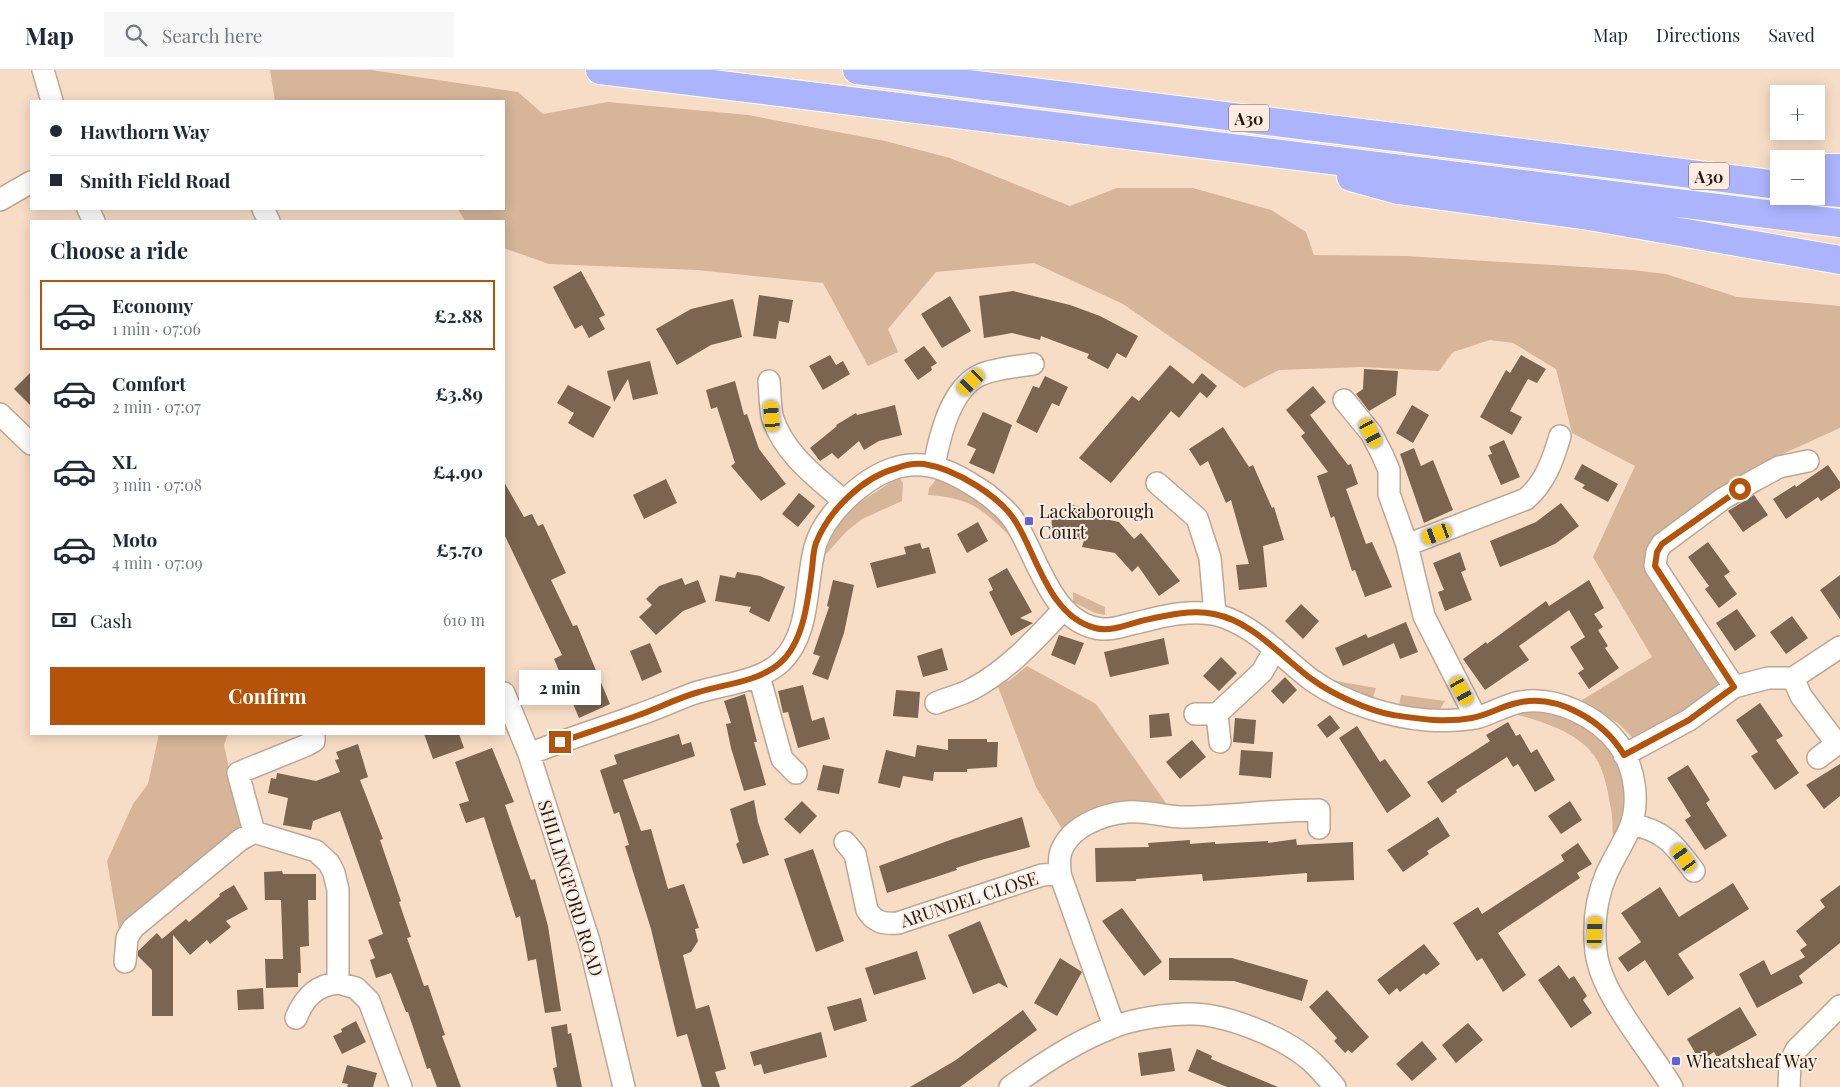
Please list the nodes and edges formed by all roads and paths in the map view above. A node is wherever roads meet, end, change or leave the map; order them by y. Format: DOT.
graph roads {
  1 [pos="600,70"];
  2 [pos="857,70"];
  3 [pos="43,71"];
  4 [pos="52,100"];
  5 [pos="1259,153"];
  6 [pos="1640,166"];
  7 [pos="1770,167"];
  8 [pos="1825,168"];
  9 [pos="1840,168"];
  10 [pos="30,183"];
  11 [pos="1770,184"];
  12 [pos="1825,191"];
  13 [pos="1840,193"];
  14 [pos="0,200"];
  15 [pos="1840,223"];
  16 [pos="1840,260"];
  17 [pos="1033,364"];
  18 [pos="769,381"];
  19 [pos="1344,400"];
  20 [pos="0,414"];
  21 [pos="1560,436"];
  22 [pos="30,443"];
  23 [pos="1808,461"];
  24 [pos="934,467"];
  25 [pos="1157,483"];
  26 [pos="844,501"];
  27 [pos="1407,545"];
  28 [pos="1064,609"];
  29 [pos="1215,614"];
  30 [pos="1840,647"];
  31 [pos="1275,649"];
  32 [pos="759,676"];
  33 [pos="1793,678"];
  34 [pos="1734,687"];
  35 [pos="505,695"];
  36 [pos="936,703"];
  37 [pos="1195,714"];
  38 [pos="1217,714"];
  39 [pos="1476,718"];
  40 [pos="314,735"];
  41 [pos="1220,742"];
  42 [pos="1838,743"];
  43 [pos="529,754"];
  44 [pos="1624,755"];
  45 [pos="1818,758"];
  46 [pos="796,773"];
  47 [pos="1631,824"];
  48 [pos="1319,828"];
  49 [pos="254,832"];
  50 [pos="845,842"];
  51 [pos="1694,871"];
  52 [pos="1060,874"];
  53 [pos="125,962"];
  54 [pos="338,983"];
  55 [pos="1840,1006"];
  56 [pos="296,1018"];
  57 [pos="1114,1026"];
  58 [pos="401,1087"];
  59 [pos="624,1087"];
  60 [pos="1010,1087"];
  61 [pos="1335,1087"];
  62 [pos="1672,1087"];
  63 [pos="1789,1087"];
  1 -- 5 [label="highway, A30"];
  2 -- 6 [label="highway, A30"];
  3 -- 4 [label="street"];
  5 -- 15 [label="highway, A30"];
  5 -- 16 [label="highway"];
  6 -- 7 [label="highway"];
  6 -- 11 [label="highway, A30"];
  8 -- 9 [label="highway"];
  10 -- 14 [label="street"];
  12 -- 13 [label="highway"];
  17 -- 24 [label="street"];
  18 -- 26 [label="street"];
  19 -- 27 [label="street"];
  20 -- 22 [label="street"];
  21 -- 27 [label="street"];
  23 -- 34 [label="street"];
  24 -- 26 [label="street"];
  24 -- 28 [label="street"];
  25 -- 29 [label="street"];
  26 -- 32 [label="street"];
  27 -- 39 [label="street"];
  28 -- 29 [label="street"];
  28 -- 36 [label="street"];
  29 -- 31 [label="street"];
  30 -- 33 [label="street"];
  31 -- 38 [label="street"];
  31 -- 39 [label="street"];
  32 -- 43 [label="street"];
  32 -- 46 [label="street"];
  33 -- 34 [label="street"];
  33 -- 42 [label="street"];
  34 -- 44 [label="street"];
  35 -- 43 [label="street, SHILLINGFORD ROAD"];
  37 -- 38 [label="street"];
  38 -- 41 [label="street"];
  39 -- 44 [label="street"];
  40 -- 49 [label="street"];
  42 -- 45 [label="street"];
  43 -- 59 [label="street, SHILLINGFORD ROAD"];
  44 -- 47 [label="street"];
  47 -- 51 [label="street"];
  47 -- 62 [label="street"];
  48 -- 52 [label="street"];
  49 -- 53 [label="street"];
  49 -- 54 [label="street"];
  50 -- 52 [label="street, ARUNDEL CLOSE"];
  52 -- 57 [label="street"];
  54 -- 56 [label="street"];
  54 -- 58 [label="street"];
  55 -- 63 [label="street"];
  57 -- 60 [label="street"];
  57 -- 61 [label="street"];
}
